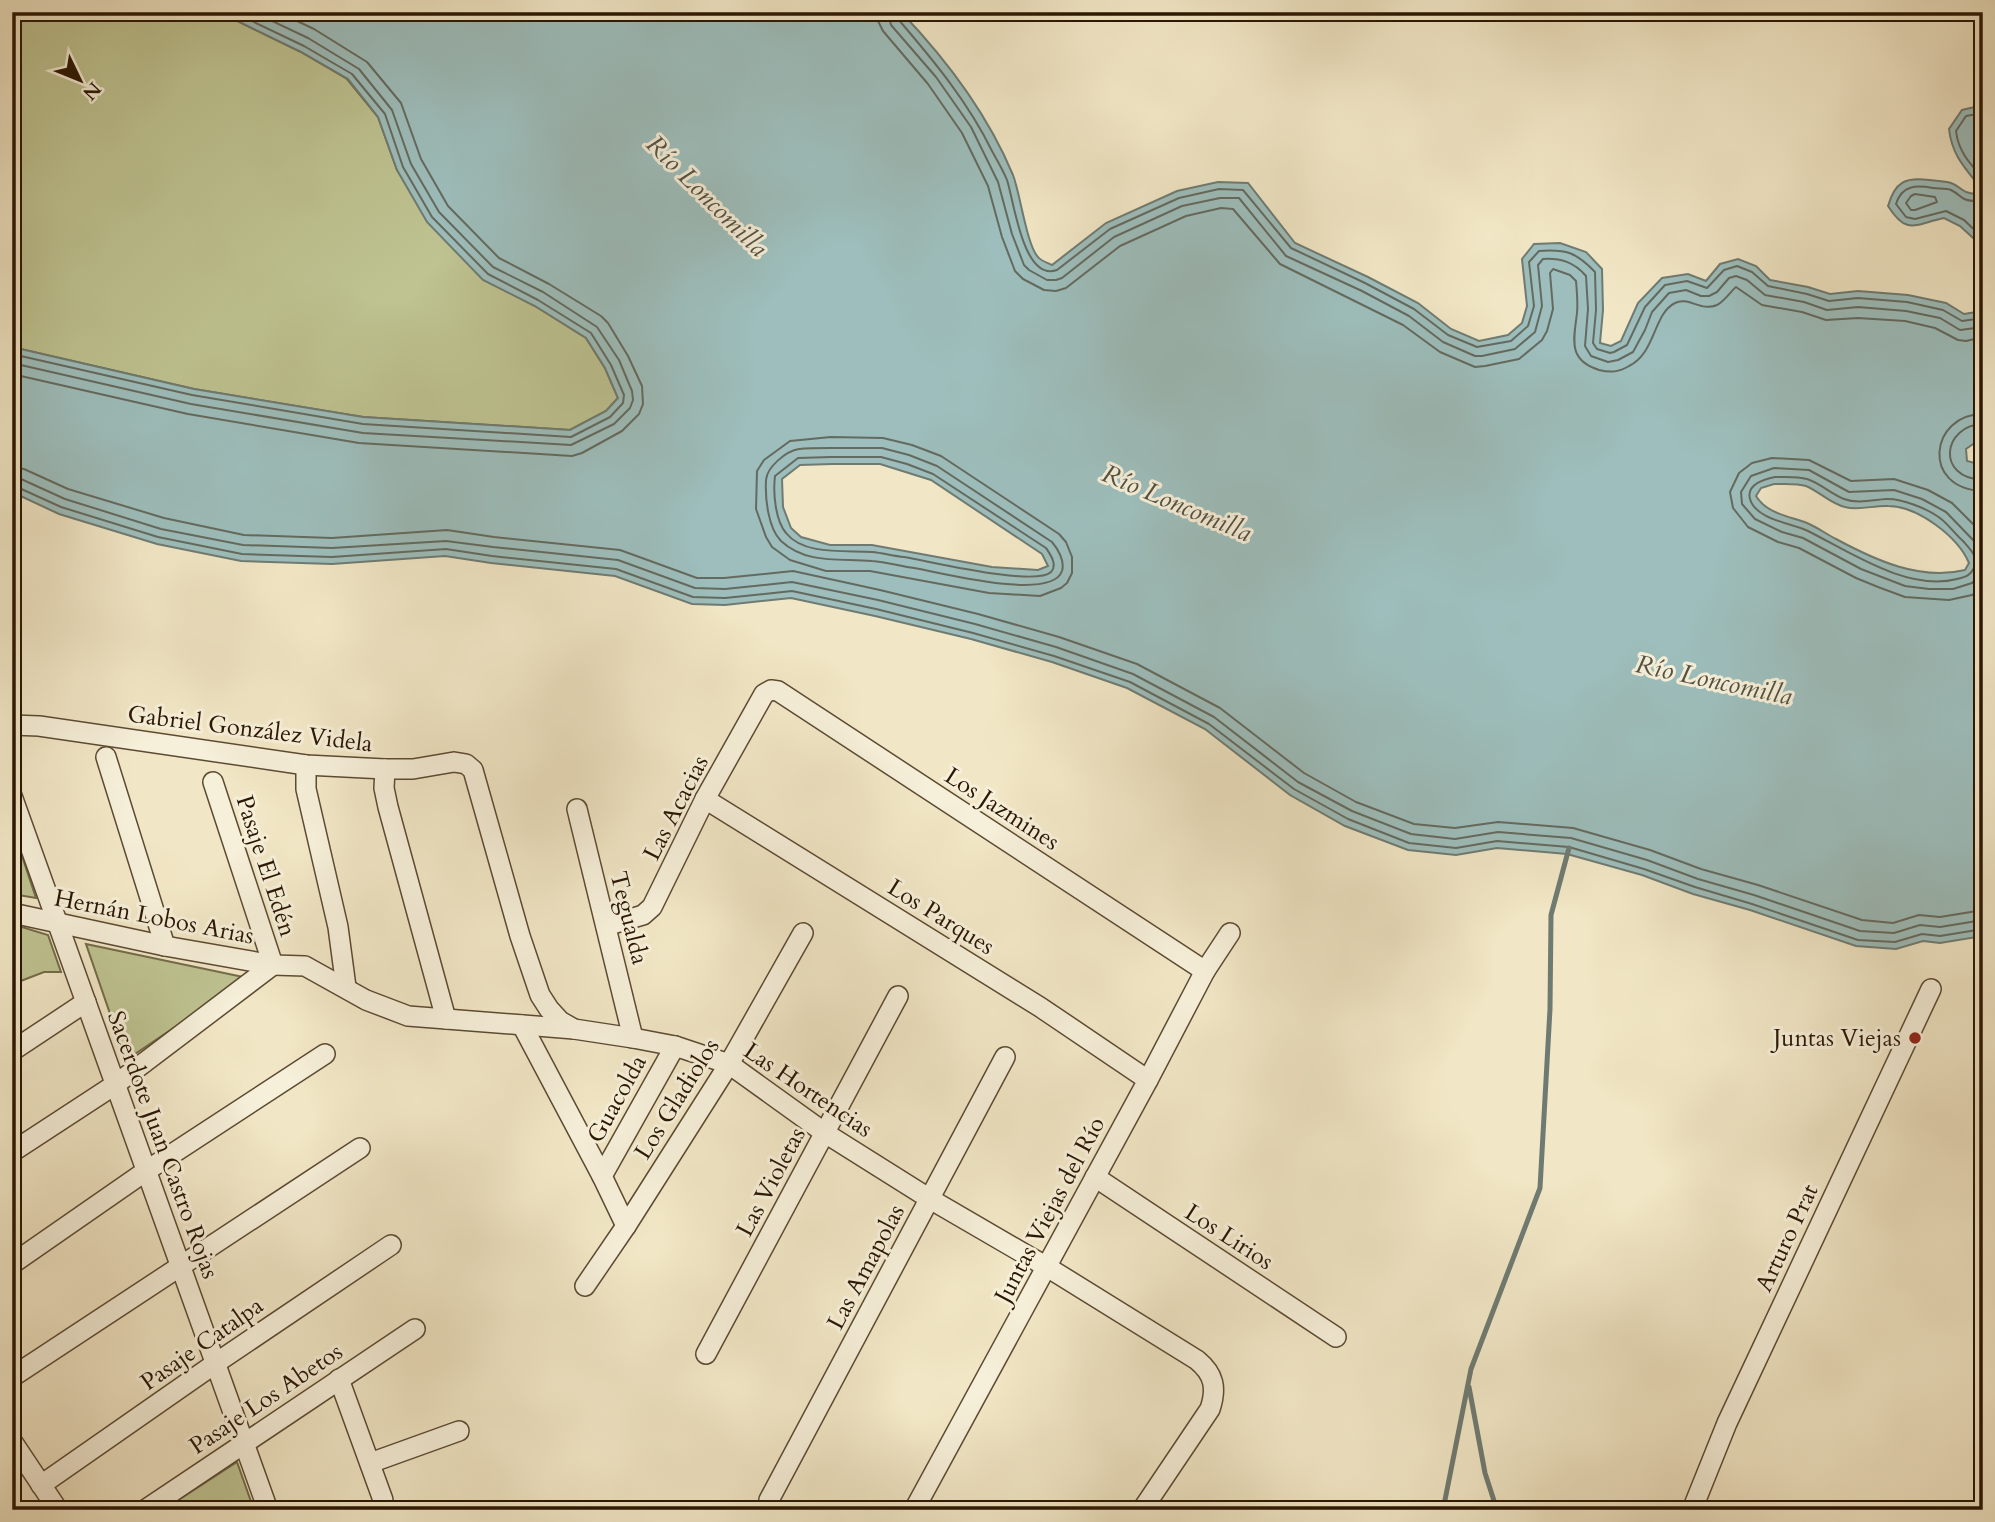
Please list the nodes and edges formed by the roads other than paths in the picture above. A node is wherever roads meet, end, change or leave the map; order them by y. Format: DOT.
graph roads {
  1 [pos="771,690"];
  2 [pos="12,725"];
  3 [pos="106,757"];
  4 [pos="306,765"];
  5 [pos="385,769"];
  6 [pos="213,782"];
  7 [pos="12,796"];
  8 [pos="705,799"];
  9 [pos="577,809"];
  10 [pos="12,912"];
  11 [pos="58,924"];
  12 [pos="606,926"];
  13 [pos="803,933"];
  14 [pos="1230,933"];
  15 [pos="166,946"];
  16 [pos="280,965"];
  17 [pos="1205,971"];
  18 [pos="346,987"];
  19 [pos="1931,989"];
  20 [pos="898,996"];
  21 [pos="86,1002"];
  22 [pos="446,1019"];
  23 [pos="522,1026"];
  24 [pos="574,1029"];
  25 [pos="634,1038"];
  26 [pos="675,1046"];
  27 [pos="12,1051"];
  28 [pos="324,1054"];
  29 [pos="1005,1057"];
  30 [pos="729,1064"];
  31 [pos="1148,1080"];
  32 [pos="116,1084"];
  33 [pos="825,1133"];
  34 [pos="360,1149"];
  35 [pos="12,1152"];
  36 [pos="146,1171"];
  37 [pos="602,1176"];
  38 [pos="1095,1177"];
  39 [pos="930,1199"];
  40 [pos="626,1226"];
  41 [pos="391,1245"];
  42 [pos="12,1264"];
  43 [pos="181,1266"];
  44 [pos="1047,1267"];
  45 [pos="585,1286"];
  46 [pos="415,1329"];
  47 [pos="1336,1337"];
  48 [pos="706,1354"];
  49 [pos="216,1363"];
  50 [pos="12,1377"];
  51 [pos="340,1380"];
  52 [pos="459,1431"];
  53 [pos="12,1441"];
  54 [pos="244,1444"];
  55 [pos="370,1463"];
  56 [pos="41,1485"];
  57 [pos="383,1500"];
  58 [pos="769,1500"];
  59 [pos="58,1510"];
  60 [pos="145,1510"];
  61 [pos="268,1510"];
  62 [pos="914,1510"];
  63 [pos="1142,1510"];
  64 [pos="1692,1510"];
  1 -- 8 [label="street, Las Acacias"];
  1 -- 17 [label="street, Los Jazmines"];
  2 -- 4 [label="street, Gabriel González Videla"];
  3 -- 15 [label="street"];
  4 -- 5 [label="street, Gabriel González Videla"];
  4 -- 18 [label="street"];
  5 -- 22 [label="street"];
  5 -- 24 [label="street, Gabriel González Videla"];
  6 -- 16 [label="street, Pasaje El Edén"];
  7 -- 11 [label="street, Sacerdote Juan Castro Rojas"];
  8 -- 12 [label="street, Las Acacias"];
  8 -- 31 [label="street, Los Parques"];
  9 -- 12 [label="street, Tegualda"];
  10 -- 11 [label="street, Hernán Lobos Arias"];
  11 -- 15 [label="street, Hernán Lobos Arias"];
  11 -- 21 [label="street, Sacerdote Juan Castro Rojas"];
  12 -- 25 [label="street, Tegualda"];
  13 -- 30 [label="street, Los Gladiolos"];
  14 -- 17 [label="street, Juntas Viejas del Río"];
  15 -- 16 [label="street, Hernán Lobos Arias"];
  16 -- 18 [label="street, Hernán Lobos Arias"];
  16 -- 32 [label="street"];
  17 -- 31 [label="street, Juntas Viejas del Río"];
  18 -- 22 [label="street, Hernán Lobos Arias"];
  19 -- 64 [label="street, Arturo Prat"];
  20 -- 33 [label="street, Las Violetas"];
  21 -- 27 [label="street"];
  21 -- 32 [label="street, Sacerdote Juan Castro Rojas"];
  22 -- 23 [label="street, Las Hortencias"];
  23 -- 24 [label="street, Las Hortencias"];
  23 -- 37 [label="street"];
  24 -- 25 [label="street, Las Hortencias"];
  25 -- 26 [label="street, Las Hortencias"];
  26 -- 30 [label="street, Las Hortencias"];
  26 -- 37 [label="street, Guacolda"];
  28 -- 36 [label="street"];
  29 -- 39 [label="street, Las Amapolas"];
  30 -- 33 [label="street, Las Hortencias"];
  30 -- 40 [label="street, Los Gladiolos"];
  31 -- 38 [label="street, Juntas Viejas del Río"];
  32 -- 35 [label="street"];
  32 -- 36 [label="street, Sacerdote Juan Castro Rojas"];
  33 -- 39 [label="street, Las Hortencias"];
  33 -- 48 [label="street, Las Violetas"];
  34 -- 43 [label="street"];
  36 -- 42 [label="street"];
  36 -- 43 [label="street, Sacerdote Juan Castro Rojas"];
  37 -- 40 [label="street"];
  38 -- 44 [label="street, Juntas Viejas del Río"];
  38 -- 47 [label="street, Los Lirios"];
  39 -- 44 [label="street, Las Hortencias"];
  39 -- 58 [label="street, Las Amapolas"];
  40 -- 45 [label="street, Los Gladiolos"];
  41 -- 49 [label="street, Pasaje Catalpa"];
  43 -- 49 [label="street, Sacerdote Juan Castro Rojas"];
  43 -- 50 [label="street"];
  44 -- 62 [label="street, Juntas Viejas del Río"];
  44 -- 63 [label="street, Las Hortencias"];
  46 -- 51 [label="street, Pasaje Los Abetos"];
  49 -- 54 [label="street, Sacerdote Juan Castro Rojas"];
  49 -- 56 [label="street, Pasaje Catalpa"];
  51 -- 54 [label="street, Pasaje Los Abetos"];
  51 -- 55 [label="street"];
  52 -- 55 [label="street"];
  53 -- 56 [label="street"];
  54 -- 60 [label="street, Pasaje Los Abetos"];
  54 -- 61 [label="street, Sacerdote Juan Castro Rojas"];
  55 -- 57 [label="street"];
  56 -- 59 [label="street"];
}
